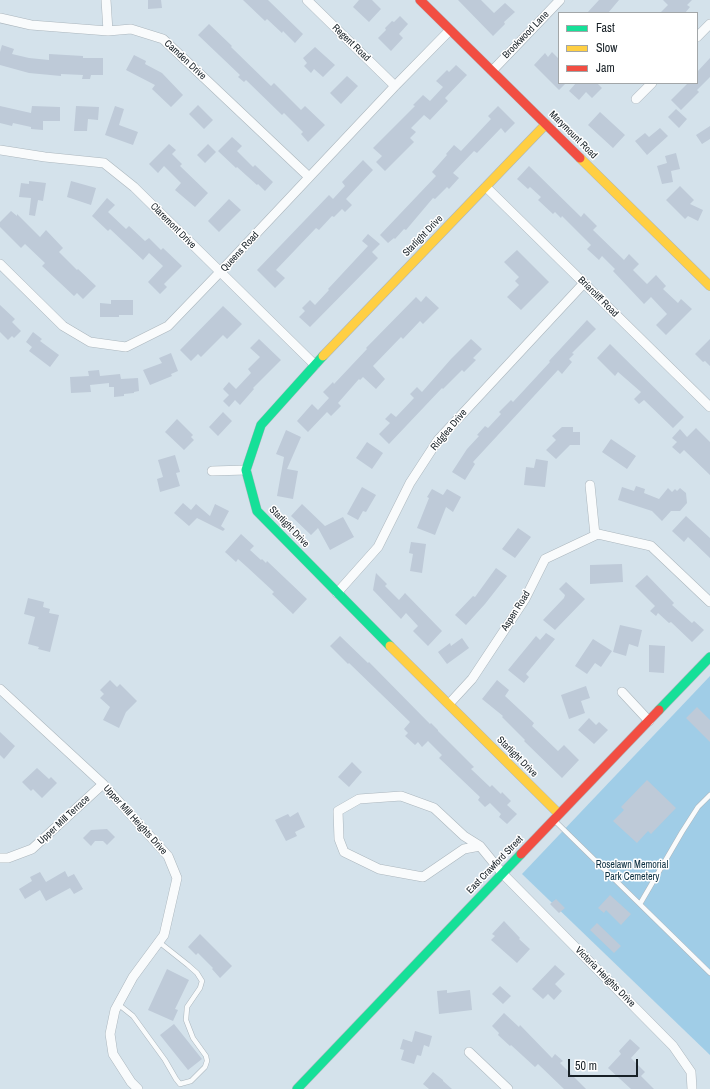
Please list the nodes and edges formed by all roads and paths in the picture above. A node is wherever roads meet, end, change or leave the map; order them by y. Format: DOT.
graph roads {
  1 [pos="106,0"];
  2 [pos="307,0"];
  3 [pos="420,0"];
  4 [pos="560,0"];
  5 [pos="0,18"];
  6 [pos="710,24"];
  7 [pos="450,30"];
  8 [pos="108,31"];
  9 [pos="698,36"];
  10 [pos="492,71"];
  11 [pos="651,84"];
  12 [pos="395,86"];
  13 [pos="636,99"];
  14 [pos="546,124"];
  15 [pos="0,150"];
  16 [pos="309,177"];
  17 [pos="486,187"];
  18 [pos="0,264"];
  19 [pos="220,272"];
  20 [pos="584,283"];
  21 [pos="710,286"];
  22 [pos="315,365"];
  23 [pos="710,407"];
  24 [pos="246,470"];
  25 [pos="212,471"];
  26 [pos="590,485"];
  27 [pos="595,535"];
  28 [pos="337,592"];
  29 [pos="710,602"];
  30 [pos="710,657"];
  31 [pos="0,688"];
  32 [pos="622,692"];
  33 [pos="449,704"];
  34 [pos="649,721"];
  35 [pos="103,784"];
  36 [pos="710,795"];
  37 [pos="556,817"];
  38 [pos="480,846"];
  39 [pos="0,858"];
  40 [pos="502,873"];
  41 [pos="640,904"];
  42 [pos="159,942"];
  43 [pos="710,973"];
  44 [pos="118,1004"];
  45 [pos="469,1052"];
  46 [pos="138,1089"];
  47 [pos="297,1089"];
  48 [pos="508,1089"];
  49 [pos="692,1089"];
  1 -- 8 [label="street"];
  2 -- 12 [label="street, Regent Road"];
  3 -- 7 [label="street, Marymount Road"];
  4 -- 10 [label="street, Brookwood Lane"];
  5 -- 8 [label="street, Camden Drive"];
  6 -- 9 [label="street"];
  7 -- 10 [label="street, Marymount Road"];
  7 -- 12 [label="street, Queens Road"];
  8 -- 16 [label="street, Camden Drive"];
  10 -- 14 [label="street, Marymount Road"];
  11 -- 13 [label="street"];
  12 -- 16 [label="street, Queens Road"];
  14 -- 17 [label="street, Starlight Drive"];
  14 -- 21 [label="street, Marymount Road"];
  15 -- 19 [label="street, Claremont Drive"];
  16 -- 19 [label="street, Queens Road"];
  17 -- 20 [label="street, Briarcliff Road"];
  17 -- 22 [label="street, Starlight Drive"];
  18 -- 19 [label="street, Queens Road"];
  19 -- 22 [label="street, Claremont Drive"];
  20 -- 23 [label="street, Briarcliff Road"];
  20 -- 28 [label="street, Ridglea Drive"];
  22 -- 24 [label="street, Starlight Drive"];
  24 -- 25 [label="street"];
  24 -- 28 [label="street, Starlight Drive"];
  26 -- 27 [label="street"];
  27 -- 29 [label="street"];
  27 -- 33 [label="street, Aspen Road"];
  28 -- 33 [label="street, Starlight Drive"];
  30 -- 34 [label="street, East Crawford Street"];
  31 -- 35 [label="street, Upper Mill Heights Drive"];
  32 -- 34 [label="street"];
  33 -- 37 [label="street, Starlight Drive"];
  34 -- 37 [label="street, East Crawford Street"];
  35 -- 39 [label="street, Upper Mill Terrace"];
  35 -- 42 [label="street, Upper Mill Heights Drive"];
  36 -- 41 [label="lane"];
  37 -- 40 [label="street, East Crawford Street"];
  37 -- 41 [label="lane"];
  38 -- 38 [label="street, Victoria Heights Drive"];
  38 -- 40 [label="street, Victoria Heights Drive"];
  40 -- 47 [label="street, East Crawford Street"];
  40 -- 49 [label="street, Victoria Heights Drive"];
  41 -- 43 [label="lane"];
  42 -- 44 [label="street, Upper Mill Heights Drive"];
  42 -- 44 [label="lane"];
  44 -- 46 [label="street, Upper Mill Heights Drive"];
  45 -- 48 [label="street"];
}
